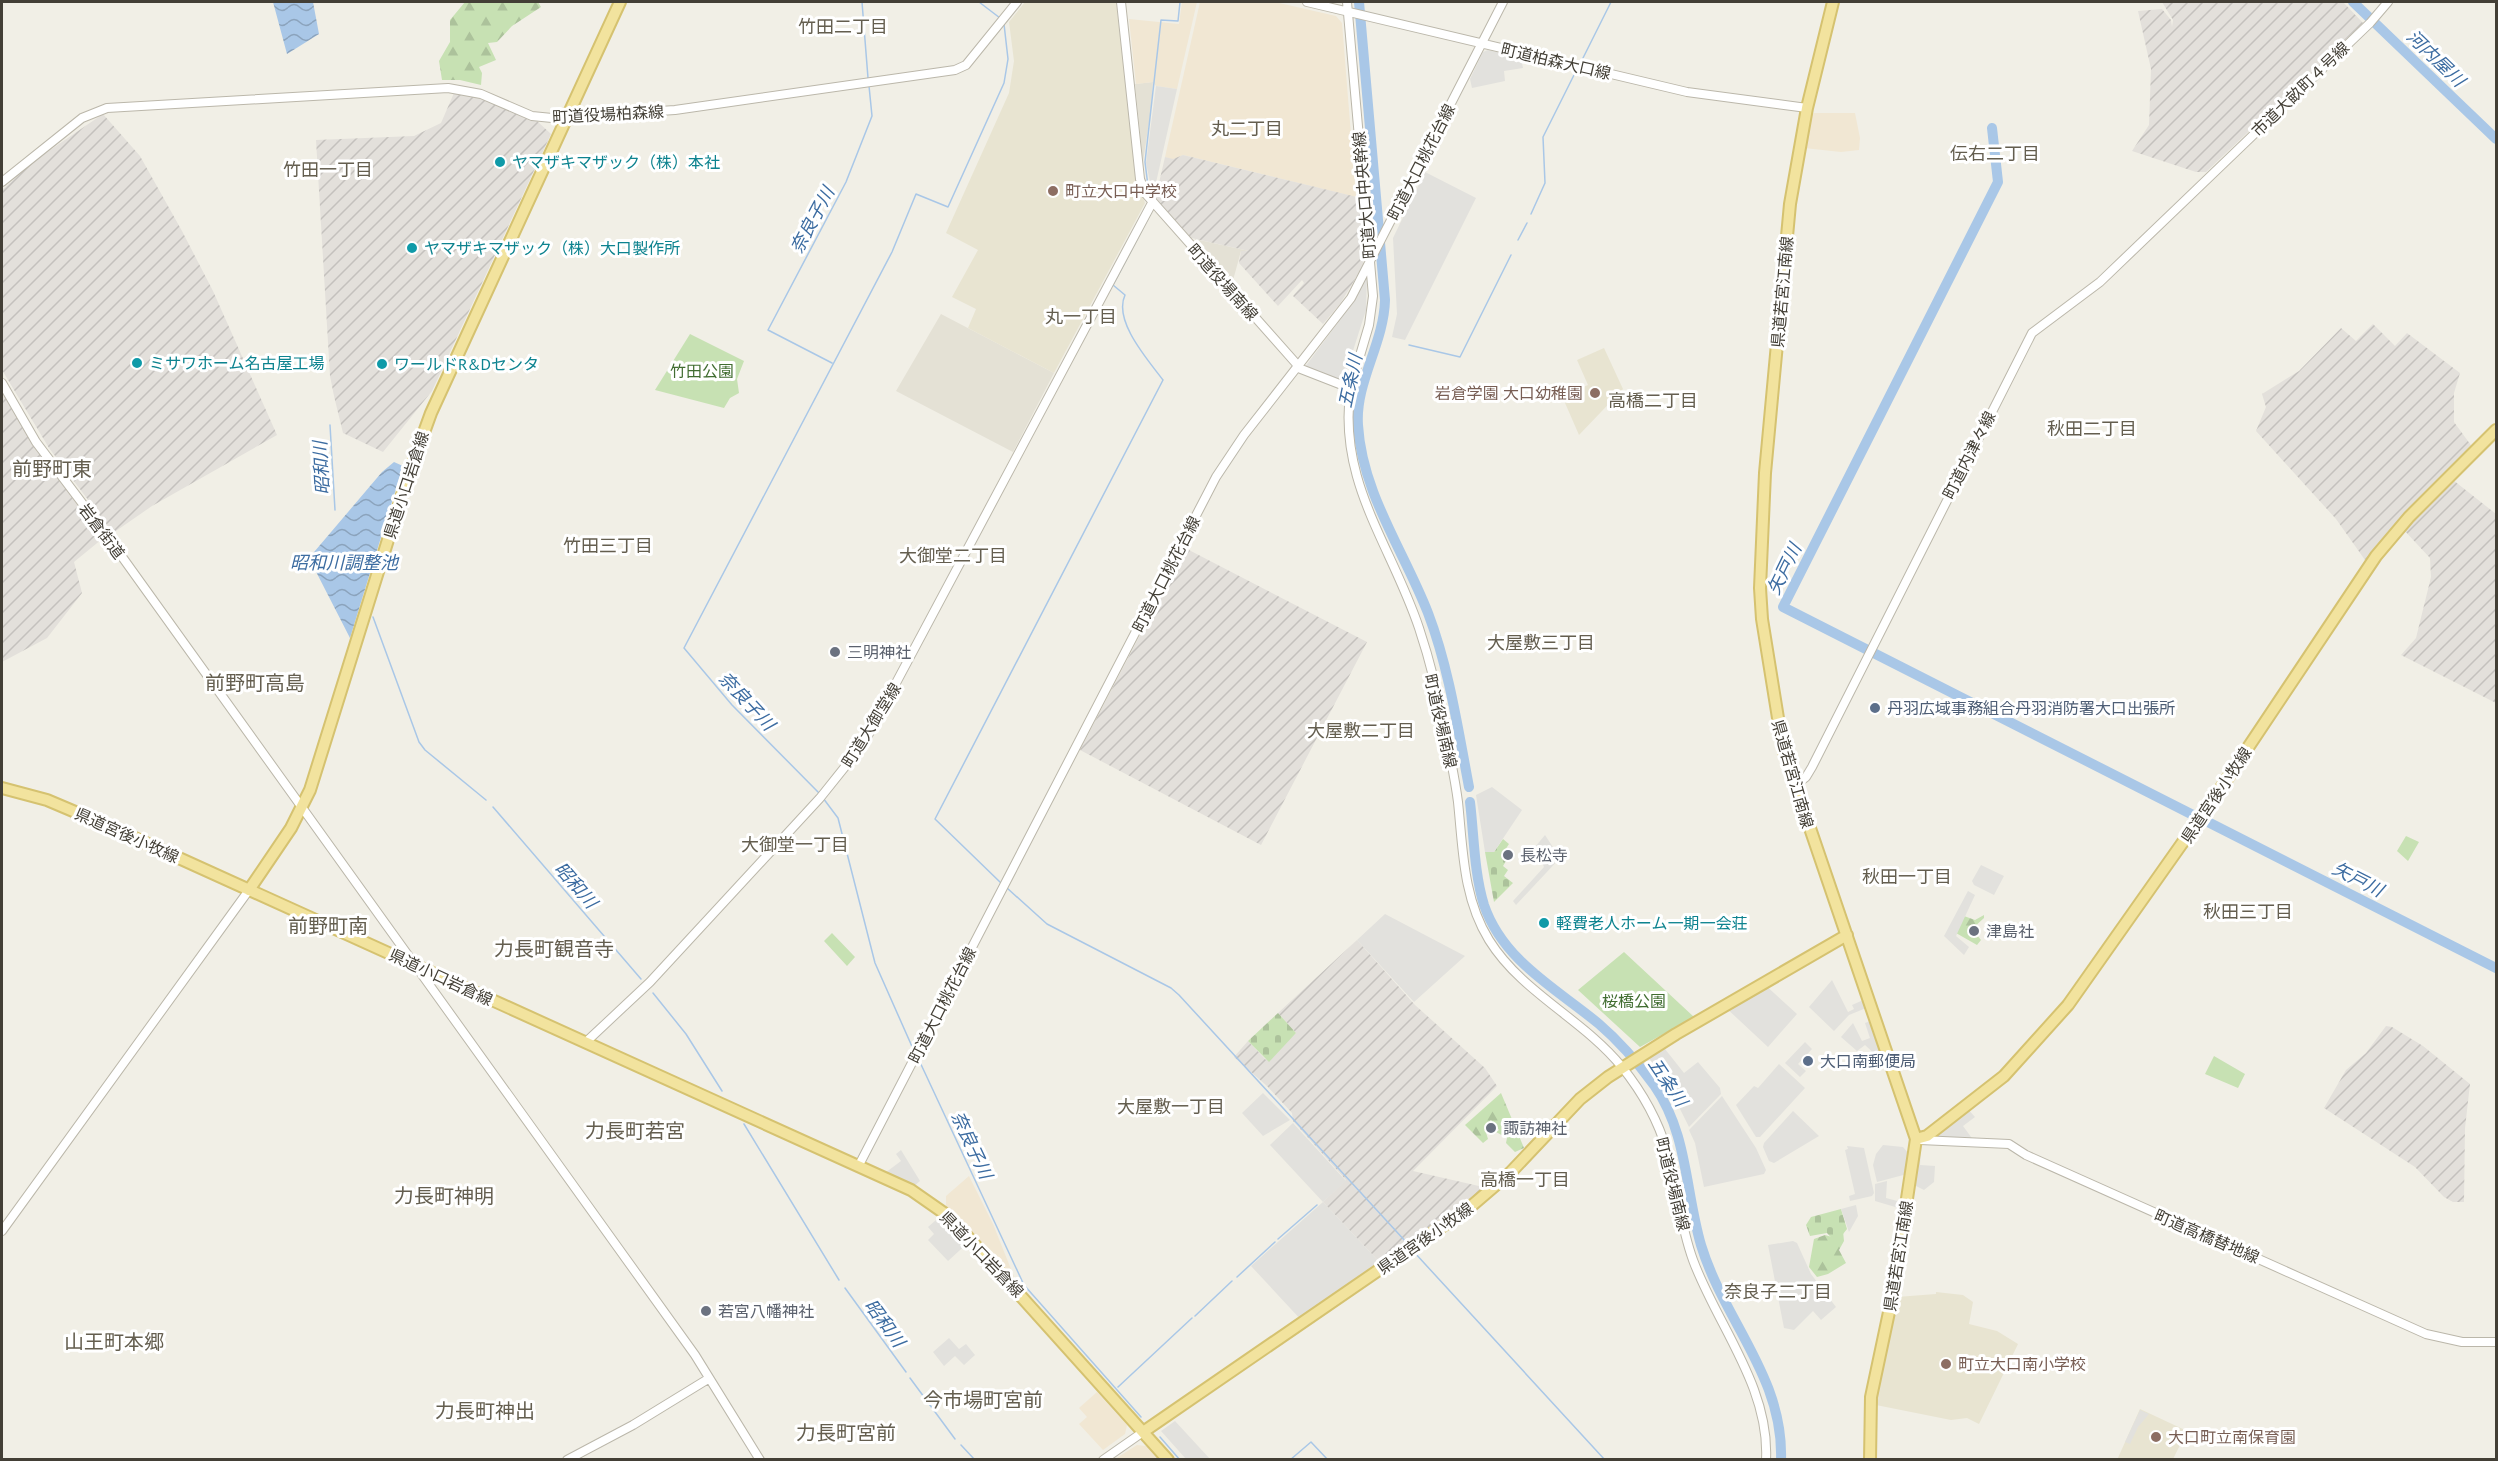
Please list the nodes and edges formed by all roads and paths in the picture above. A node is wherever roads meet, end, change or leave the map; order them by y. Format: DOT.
graph roads {
  1 [pos="620,2"];
  2 [pos="1017,2"];
  3 [pos="1121,2"];
  4 [pos="1307,2"];
  5 [pos="1347,2"];
  6 [pos="1503,2"];
  7 [pos="1833,2"];
  8 [pos="2388,2"];
  9 [pos="1351,12"];
  10 [pos="1482,43"];
  11 [pos="1807,108"];
  12 [pos="566,117"];
  13 [pos="2209,175"];
  14 [pos="2,182"];
  15 [pos="1152,203"];
  16 [pos="1372,258"];
  17 [pos="1298,366"];
  18 [pos="2,383"];
  19 [pos="1351,386"];
  20 [pos="2496,430"];
  21 [pos="1794,786"];
  22 [pos="2,788"];
  23 [pos="302,808"];
  24 [pos="249,890"];
  25 [pos="1846,935"];
  26 [pos="415,965"];
  27 [pos="586,1042"];
  28 [pos="1623,1066"];
  29 [pos="1916,1139"];
  30 [pos="859,1165"];
  31 [pos="2,1231"];
  32 [pos="2496,1342"];
  33 [pos="708,1379"];
  34 [pos="1140,1434"];
  35 [pos="567,1460"];
  36 [pos="760,1460"];
  37 [pos="1103,1460"];
  38 [pos="1168,1460"];
  39 [pos="1766,1460"];
  40 [pos="1870,1460"];
  1 -- 12 [label="main road, 県道小口岩倉線"];
  2 -- 12 [label="street, 町道役場柏森線"];
  3 -- 15 [label="street, 町道役場南線"];
  4 -- 9 [label="street, 町道柏森大口線"];
  5 -- 9 [label="street, 町道大口中央幹線"];
  6 -- 10 [label="street, 町道大口桃花台線"];
  7 -- 11 [label="main road, 県道若宮江南線"];
  8 -- 13 [label="street, 市道大畝町４号線"];
  9 -- 10 [label="street, 町道柏森大口線"];
  9 -- 16 [label="street, 町道大口中央幹線"];
  10 -- 11 [label="street, 町道柏森大口線"];
  10 -- 16 [label="street, 町道大口桃花台線"];
  11 -- 21 [label="main road, 県道若宮江南線"];
  12 -- 14 [label="street, 町道役場柏森線"];
  12 -- 23 [label="main road, 県道小口岩倉線"];
  13 -- 21 [label="street, 町道内津々線"];
  15 -- 17 [label="street, 町道役場南線"];
  15 -- 27 [label="street, 町道大御堂線"];
  16 -- 17 [label="street, 町道大口桃花台線"];
  16 -- 19 [label="street, 町道大口中央幹線"];
  17 -- 19 [label="street, 町道役場南線"];
  17 -- 30 [label="street, 町道大口桃花台線"];
  18 -- 23 [label="street, 岩倉街道"];
  19 -- 28 [label="street, 町道役場南線"];
  20 -- 29 [label="main road, 県道宮後小牧線"];
  21 -- 25 [label="main road, 県道若宮江南線"];
  22 -- 24 [label="main road, 県道宮後小牧線"];
  23 -- 24 [label="main road, 県道小口岩倉線"];
  23 -- 26 [label="street, 岩倉街道"];
  24 -- 26 [label="main road, 県道小口岩倉線"];
  24 -- 31 [label="street"];
  25 -- 28 [label="main road, 県道宮後小牧線"];
  25 -- 29 [label="main road, 県道若宮江南線"];
  26 -- 27 [label="main road, 県道小口岩倉線"];
  26 -- 33 [label="street, 岩倉街道"];
  27 -- 30 [label="main road, 県道小口岩倉線"];
  28 -- 34 [label="main road, 県道宮後小牧線"];
  28 -- 39 [label="street, 町道役場南線"];
  29 -- 32 [label="street, 町道高橋替地線"];
  29 -- 40 [label="main road, 県道若宮江南線"];
  30 -- 34 [label="main road, 県道小口岩倉線"];
  33 -- 35 [label="street"];
  33 -- 36 [label="street, 岩倉街道"];
  34 -- 37 [label="street"];
  34 -- 38 [label="main road, 県道小口岩倉線"];
}
